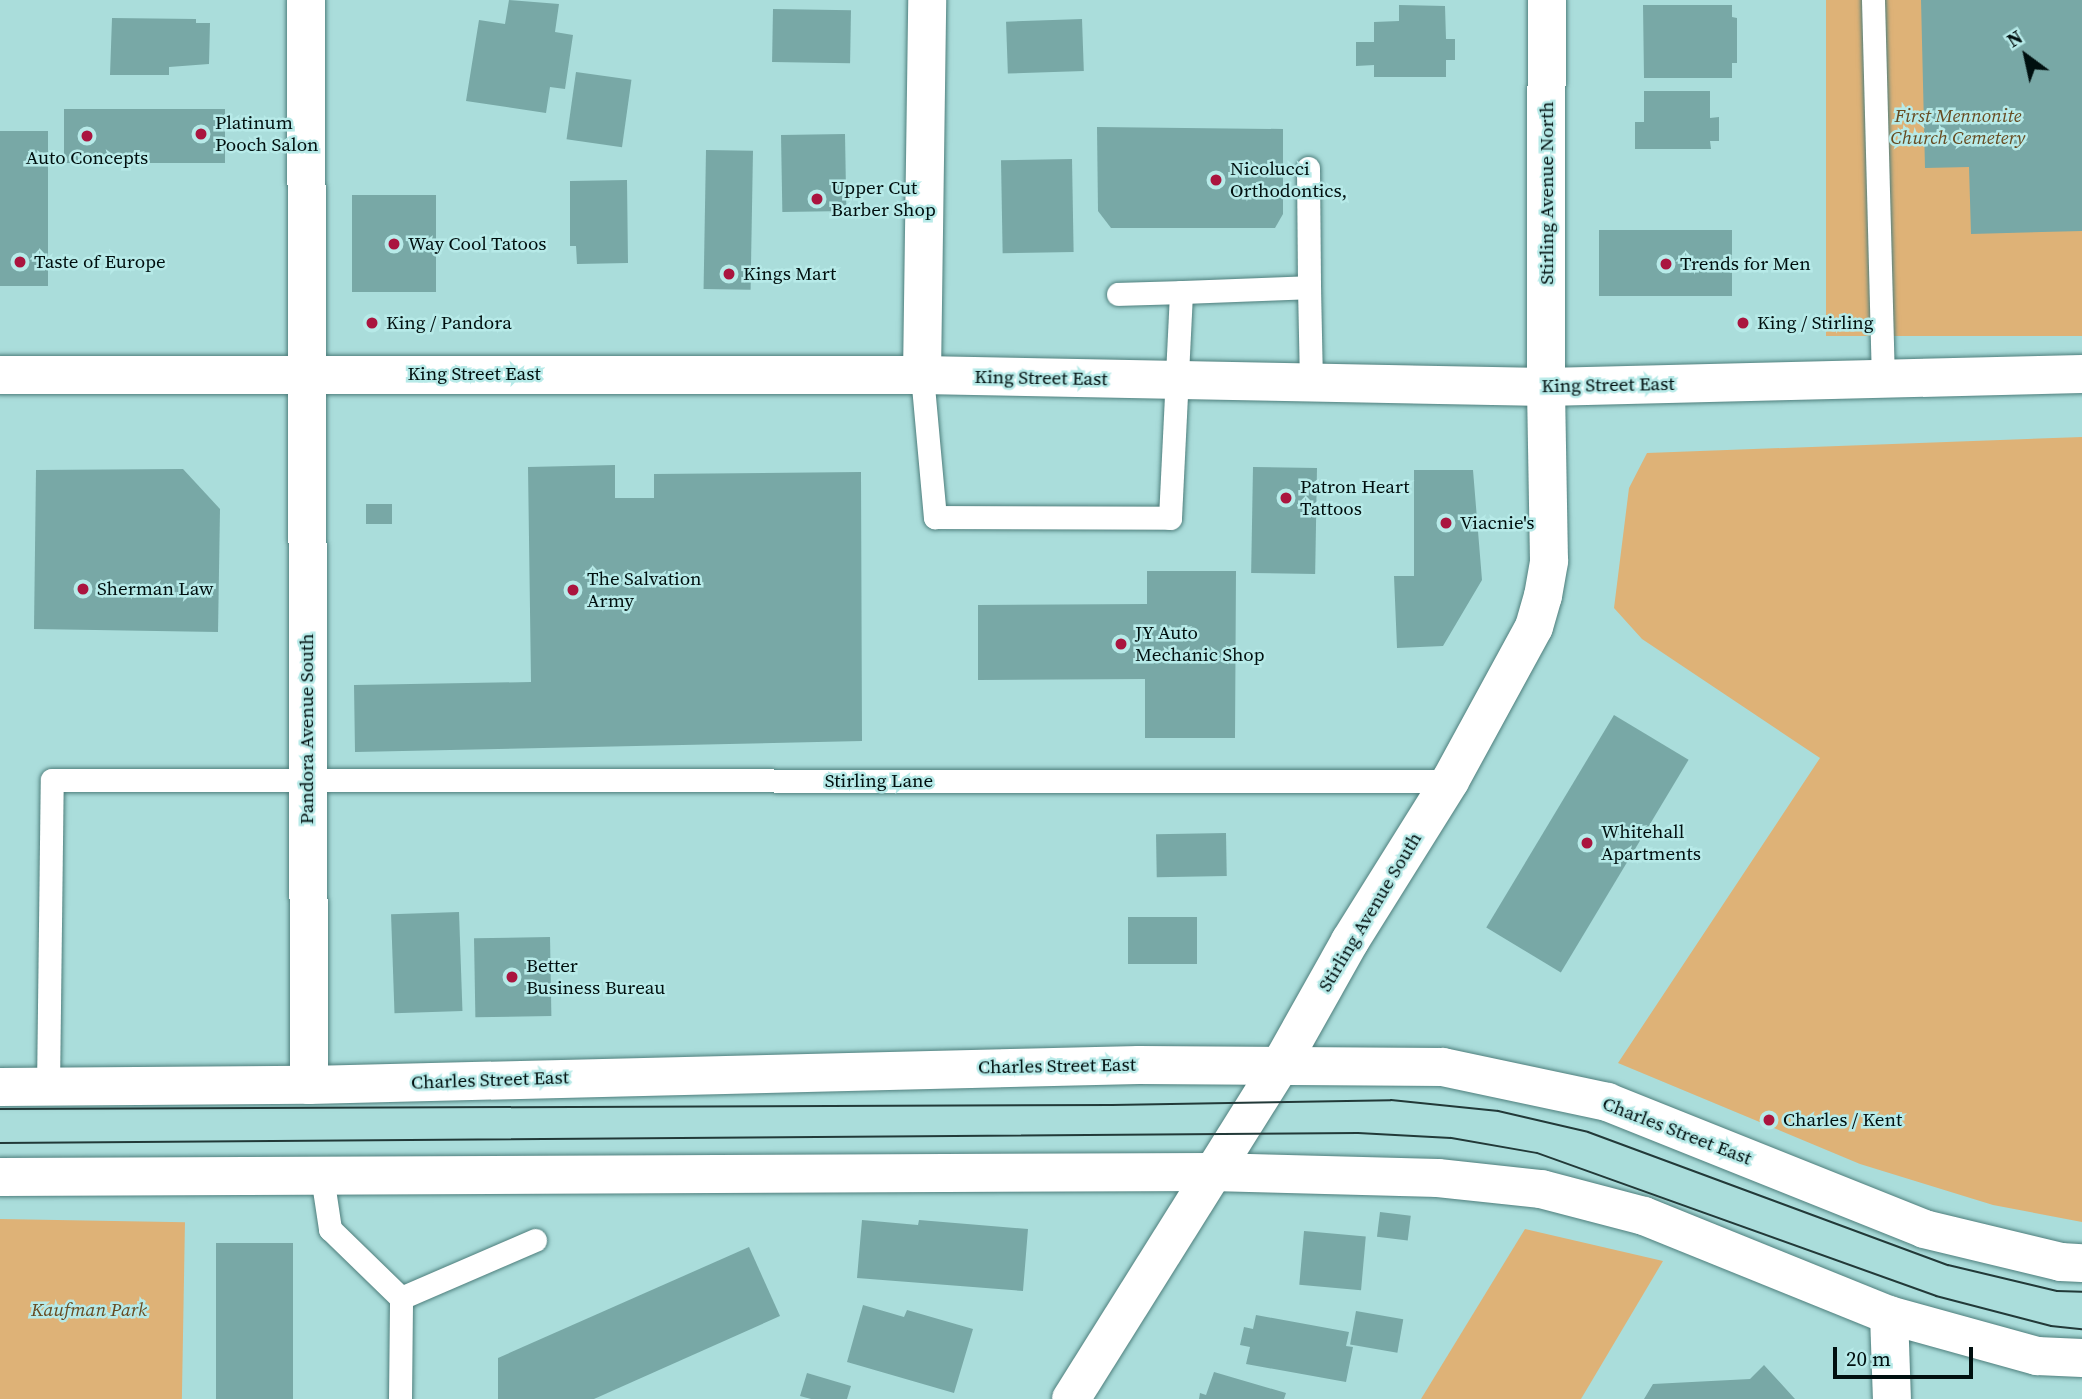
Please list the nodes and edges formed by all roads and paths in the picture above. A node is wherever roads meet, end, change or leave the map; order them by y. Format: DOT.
graph roads {
  1 [pos="306,0"];
  2 [pos="927,0"];
  3 [pos="1547,0"];
  4 [pos="1873,0"];
  5 [pos="1308,168"];
  6 [pos="1309,287"];
  7 [pos="1181,292"];
  8 [pos="1118,294"];
  9 [pos="306,373"];
  10 [pos="2082,374"];
  11 [pos="0,375"];
  12 [pos="922,375"];
  13 [pos="1883,379"];
  14 [pos="1176,380"];
  15 [pos="1311,382"];
  16 [pos="1546,387"];
  17 [pos="1450,780"];
  18 [pos="307,782"];
  19 [pos="1281,1064"];
  20 [pos="309,1085"];
  21 [pos="0,1087"];
  22 [pos="48,1088"];
  23 [pos="1212,1172"];
  24 [pos="322,1176"];
  25 [pos="0,1177"];
  26 [pos="535,1240"];
  27 [pos="2082,1263"];
  28 [pos="401,1298"];
  29 [pos="1889,1315"];
  30 [pos="2082,1358"];
  31 [pos="400,1399"];
  32 [pos="1071,1399"];
  33 [pos="1892,1399"];
  1 -- 9 [label="main road, Pandora Avenue South"];
  2 -- 12 [label="main road"];
  3 -- 16 [label="main road, Stirling Avenue North"];
  4 -- 13 [label="lane"];
  5 -- 6 [label="lane"];
  6 -- 7 [label="lane"];
  6 -- 15 [label="lane"];
  7 -- 8 [label="lane"];
  7 -- 14 [label="lane"];
  9 -- 11 [label="main road, King Street East"];
  9 -- 12 [label="main road, King Street East"];
  9 -- 18 [label="main road, Pandora Avenue South"];
  10 -- 13 [label="main road, King Street East"];
  12 -- 14 [label="main road, King Street East"];
  12 -- 14 [label="lane"];
  13 -- 16 [label="main road, King Street East"];
  14 -- 15 [label="main road, King Street East"];
  15 -- 16 [label="main road, King Street East"];
  16 -- 17 [label="main road, Stirling Avenue South"];
  17 -- 18 [label="lane, Stirling Lane"];
  17 -- 19 [label="main road, Stirling Avenue South"];
  18 -- 20 [label="main road, Pandora Avenue South"];
  18 -- 22 [label="lane, Stirling Lane"];
  19 -- 20 [label="main road, Charles Street East"];
  19 -- 23 [label="main road, Stirling Avenue South"];
  19 -- 27 [label="main road, Charles Street East"];
  20 -- 22 [label="main road, Charles Street East"];
  21 -- 22 [label="main road, Charles Street East"];
  23 -- 24 [label="main road"];
  23 -- 29 [label="main road"];
  23 -- 32 [label="main road, Stirling Avenue South"];
  24 -- 25 [label="main road"];
  24 -- 28 [label="lane"];
  26 -- 28 [label="lane"];
  28 -- 31 [label="lane"];
  29 -- 30 [label="main road"];
  29 -- 33 [label="main road"];
}
